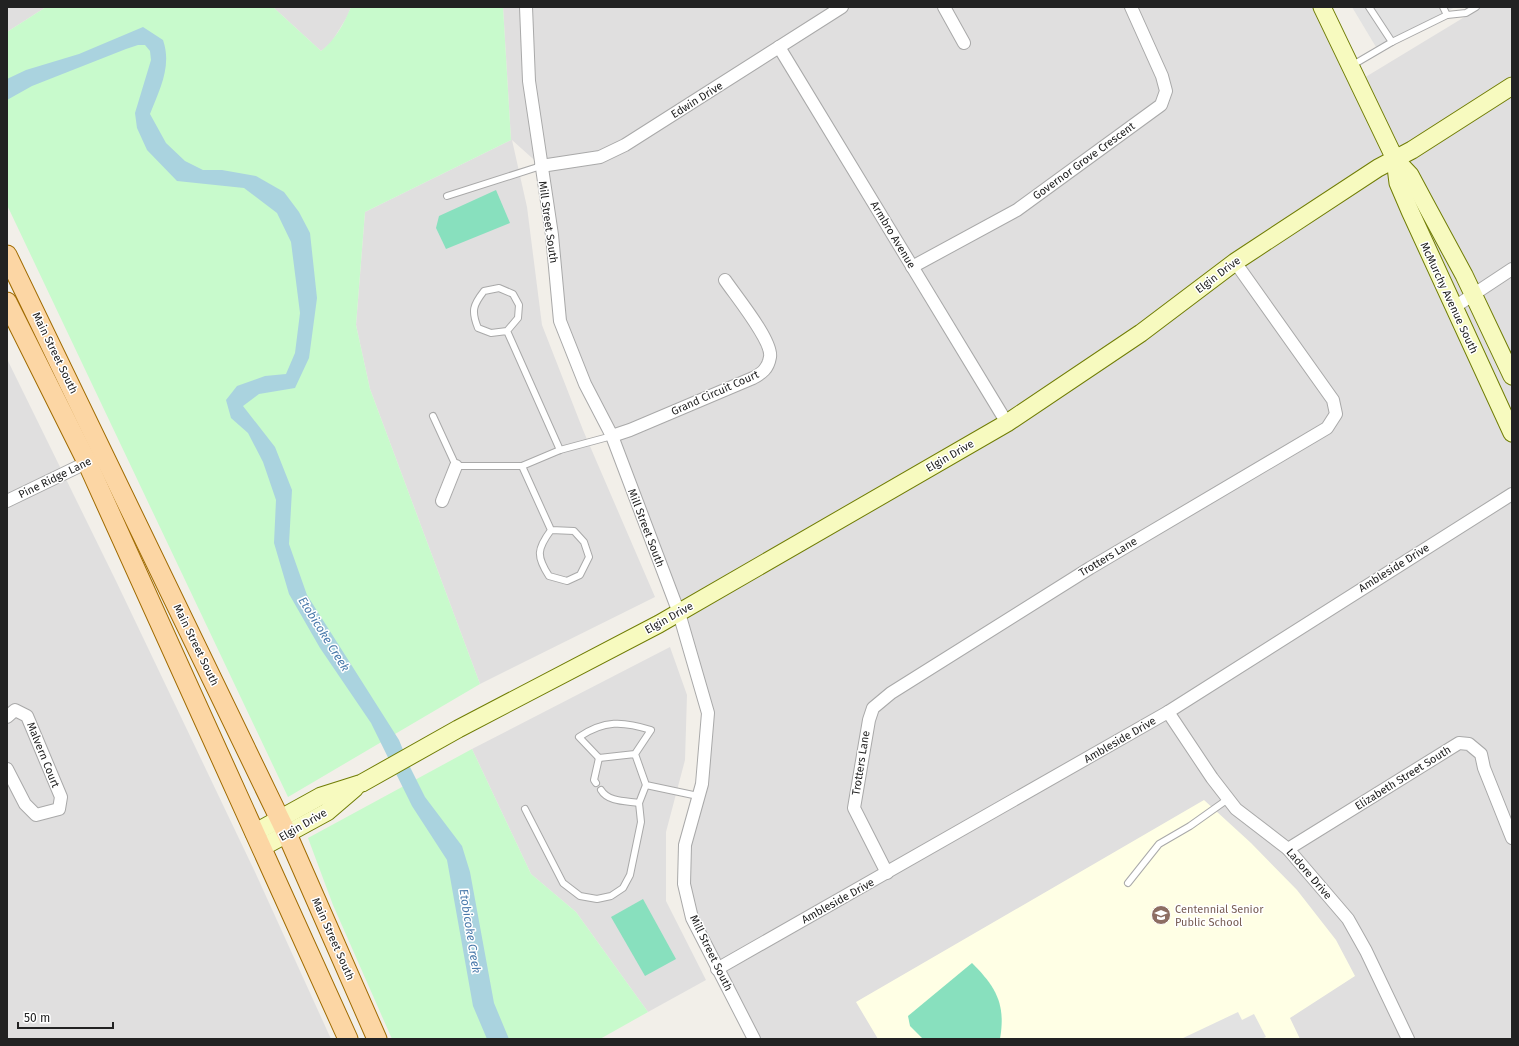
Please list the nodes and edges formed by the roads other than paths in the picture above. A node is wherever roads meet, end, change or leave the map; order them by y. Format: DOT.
graph roads {
  1 [pos="526,7"];
  2 [pos="842,7"];
  3 [pos="944,7"];
  4 [pos="1131,7"];
  5 [pos="1323,7"];
  6 [pos="1369,7"];
  7 [pos="1443,7"];
  8 [pos="1476,7"];
  9 [pos="1447,15"];
  10 [pos="1392,42"];
  11 [pos="964,43"];
  12 [pos="780,47"];
  13 [pos="1350,66"];
  14 [pos="1512,86"];
  15 [pos="1395,159"];
  16 [pos="541,166"];
  17 [pos="447,196"];
  18 [pos="7,255"];
  19 [pos="1235,262"];
  20 [pos="912,267"];
  21 [pos="1512,269"];
  22 [pos="725,280"];
  23 [pos="1473,294"];
  24 [pos="7,302"];
  25 [pos="1453,308"];
  26 [pos="507,331"];
  27 [pos="1512,376"];
  28 [pos="434,416"];
  29 [pos="1007,423"];
  30 [pos="1512,432"];
  31 [pos="612,436"];
  32 [pos="560,450"];
  33 [pos="95,459"];
  34 [pos="456,466"];
  35 [pos="522,466"];
  36 [pos="1512,494"];
  37 [pos="7,501"];
  38 [pos="442,501"];
  39 [pos="550,530"];
  40 [pos="679,612"];
  41 [pos="1168,712"];
  42 [pos="7,717"];
  43 [pos="635,754"];
  44 [pos="600,758"];
  45 [pos="7,769"];
  46 [pos="596,782"];
  47 [pos="646,785"];
  48 [pos="601,790"];
  49 [pos="698,796"];
  50 [pos="1228,799"];
  51 [pos="639,803"];
  52 [pos="525,809"];
  53 [pos="283,826"];
  54 [pos="1512,838"];
  55 [pos="258,841"];
  56 [pos="1288,849"];
  57 [pos="887,873"];
  58 [pos="1128,882"];
  59 [pos="717,969"];
  60 [pos="348,1039"];
  61 [pos="377,1039"];
  62 [pos="754,1039"];
  63 [pos="1408,1039"];
  1 -- 16 [label="street, Mill Street South"];
  2 -- 12 [label="street, Edwin Drive"];
  3 -- 11 [label="street"];
  4 -- 20 [label="street, Governor Grove Crescent"];
  5 -- 13 [label="street, McMurchy Avenue South"];
  6 -- 10 [label="lane"];
  7 -- 9 [label="lane"];
  8 -- 9 [label="lane"];
  9 -- 10 [label="lane"];
  10 -- 13 [label="lane"];
  12 -- 16 [label="street, Edwin Drive"];
  12 -- 20 [label="street, Armbro Avenue"];
  13 -- 15 [label="street, McMurchy Avenue South"];
  14 -- 15 [label="street, Elgin Drive"];
  15 -- 19 [label="street, Elgin Drive"];
  15 -- 23 [label="street, McMurchy Avenue South"];
  15 -- 25 [label="street, McMurchy Avenue South"];
  16 -- 17 [label="lane"];
  16 -- 31 [label="street, Mill Street South"];
  18 -- 33 [label="main road, Main Street South"];
  19 -- 29 [label="street, Elgin Drive"];
  19 -- 57 [label="street, Trotters Lane"];
  20 -- 29 [label="street, Armbro Avenue"];
  21 -- 23 [label="street"];
  22 -- 31 [label="street, Grand Circuit Court"];
  23 -- 25 [label="street"];
  23 -- 27 [label="street, McMurchy Avenue South"];
  24 -- 33 [label="main road, Main Street South"];
  25 -- 30 [label="street, McMurchy Avenue South"];
  26 -- 26 [label="lane"];
  26 -- 32 [label="lane"];
  28 -- 34 [label="lane"];
  29 -- 40 [label="street, Elgin Drive"];
  31 -- 32 [label="lane"];
  31 -- 40 [label="street, Mill Street South"];
  32 -- 35 [label="lane"];
  33 -- 37 [label="street, Pine Ridge Lane"];
  33 -- 53 [label="main road, Main Street South"];
  33 -- 55 [label="main road, Main Street South"];
  34 -- 35 [label="lane"];
  34 -- 38 [label="street"];
  35 -- 39 [label="lane"];
  36 -- 41 [label="street, Ambleside Drive"];
  39 -- 39 [label="lane"];
  40 -- 49 [label="street, Mill Street South"];
  40 -- 53 [label="street, Elgin Drive"];
  41 -- 50 [label="street, Ladore Drive"];
  41 -- 57 [label="street, Ambleside Drive"];
  42 -- 45 [label="street, Malvern Court"];
  43 -- 44 [label="lane"];
  43 -- 44 [label="lane"];
  43 -- 47 [label="lane"];
  44 -- 46 [label="lane"];
  47 -- 49 [label="lane"];
  47 -- 51 [label="lane"];
  48 -- 51 [label="lane"];
  49 -- 59 [label="street, Mill Street South"];
  50 -- 56 [label="street, Ladore Drive"];
  50 -- 58 [label="lane"];
  51 -- 52 [label="lane"];
  53 -- 55 [label="street, Elgin Drive"];
  53 -- 61 [label="main road, Main Street South"];
  54 -- 56 [label="street, Elizabeth Street South"];
  55 -- 60 [label="main road, Main Street South"];
  56 -- 63 [label="street, Ladore Drive"];
  57 -- 59 [label="street, Ambleside Drive"];
  59 -- 62 [label="street, Mill Street South"];
}
